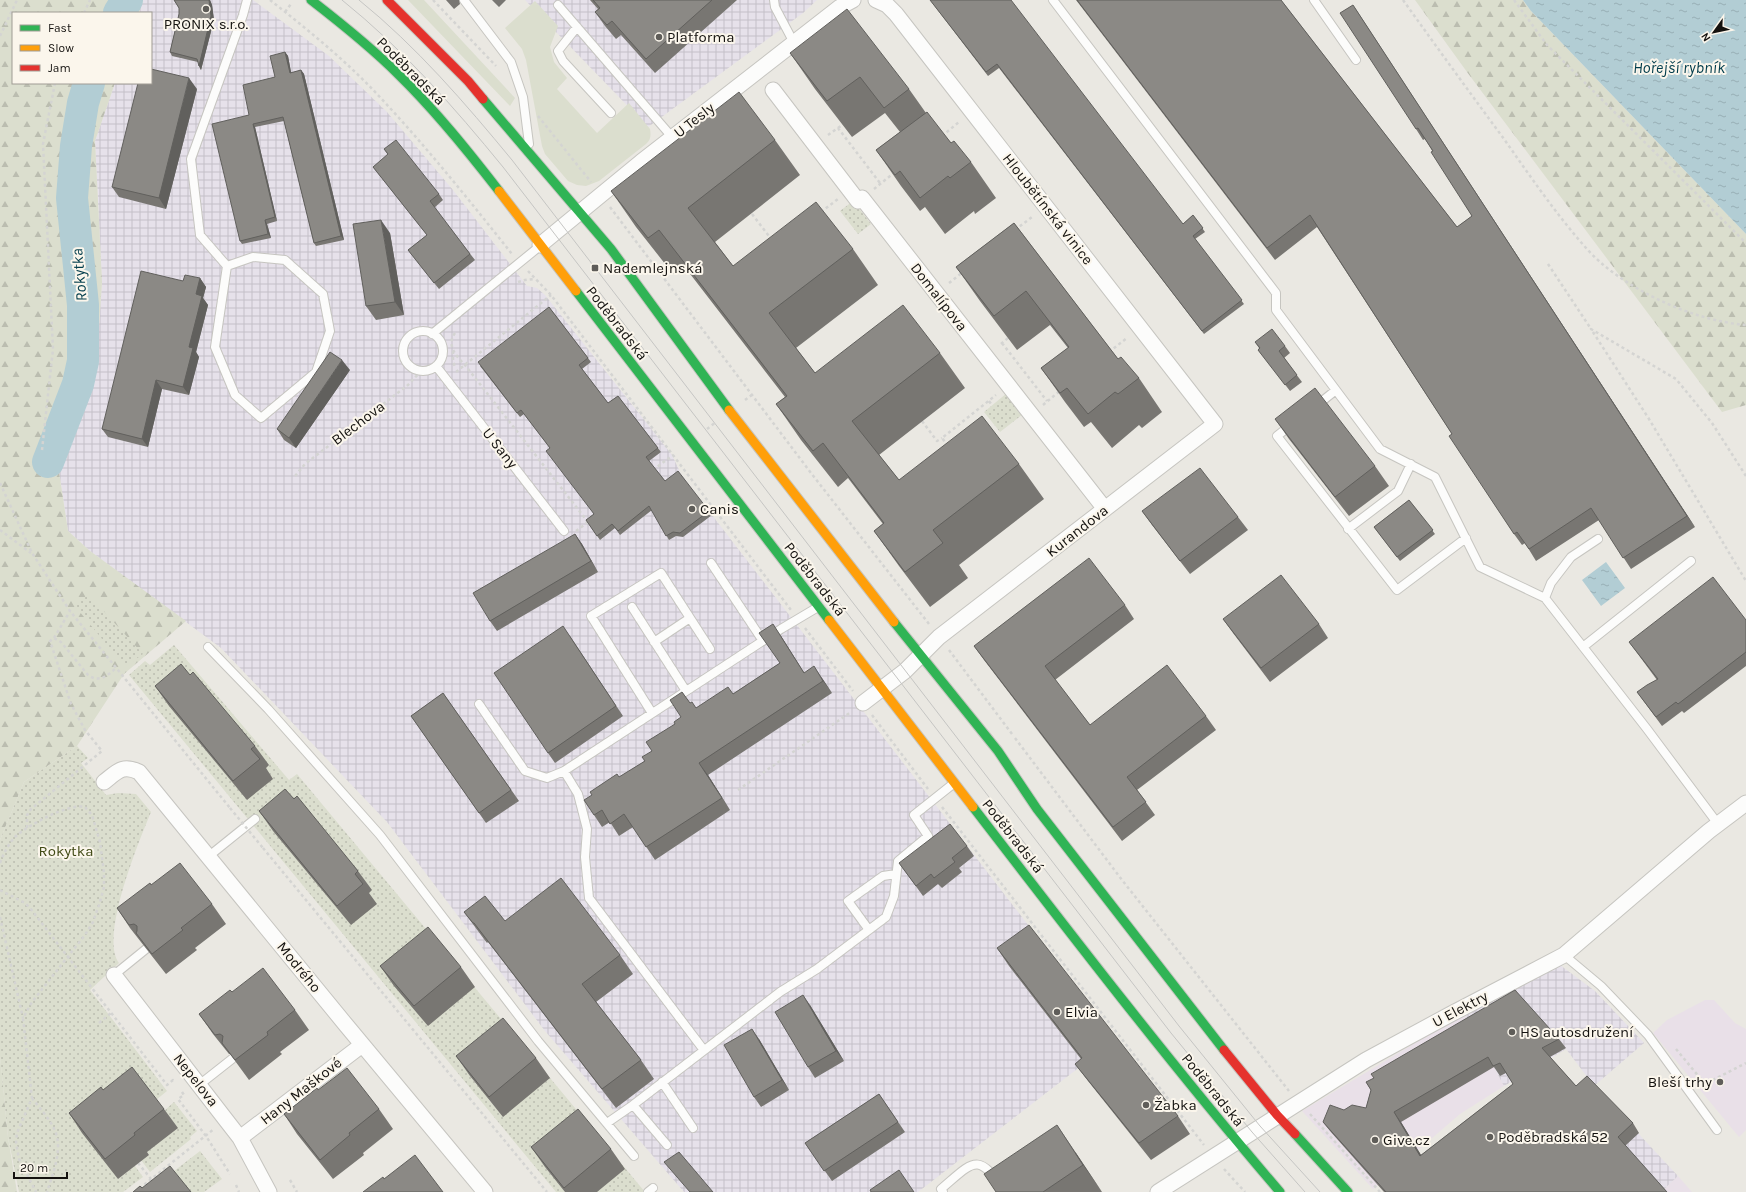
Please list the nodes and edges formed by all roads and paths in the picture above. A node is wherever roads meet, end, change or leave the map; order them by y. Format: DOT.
graph roads {
  1 [pos="17,0"];
  2 [pos="90,0"];
  3 [pos="246,0"];
  4 [pos="270,0"];
  5 [pos="311,0"];
  6 [pos="387,0"];
  7 [pos="433,0"];
  8 [pos="464,0"];
  9 [pos="774,0"];
  10 [pos="853,0"];
  11 [pos="876,0"];
  12 [pos="1053,0"];
  13 [pos="1314,0"];
  14 [pos="1403,0"];
  15 [pos="1514,0"];
  16 [pos="293,2"];
  17 [pos="558,5"];
  18 [pos="84,12"];
  19 [pos="285,12"];
  20 [pos="578,27"];
  21 [pos="0,36"];
  22 [pos="794,43"];
  23 [pos="1356,60"];
  24 [pos="497,67"];
  25 [pos="55,84"];
  26 [pos="773,90"];
  27 [pos="523,97"];
  28 [pos="611,113"];
  29 [pos="959,122"];
  30 [pos="842,125"];
  31 [pos="672,137"];
  32 [pos="940,137"];
  33 [pos="530,155"];
  34 [pos="897,170"];
  35 [pos="880,183"];
  36 [pos="849,190"];
  37 [pos="600,194"];
  38 [pos="862,198"];
  39 [pos="579,213"];
  40 [pos="752,214"];
  41 [pos="818,214"];
  42 [pos="1032,217"];
  43 [pos="1014,231"];
  44 [pos="773,241"];
  45 [pos="1746,243"];
  46 [pos="540,245"];
  47 [pos="519,262"];
  48 [pos="1548,264"];
  49 [pos="227,266"];
  50 [pos="966,270"];
  51 [pos="535,279"];
  52 [pos="513,286"];
  53 [pos="936,294"];
  54 [pos="551,295"];
  55 [pos="1746,325"];
  56 [pos="1592,328"];
  57 [pos="460,329"];
  58 [pos="432,334"];
  59 [pos="1008,338"];
  60 [pos="1127,338"];
  61 [pos="453,350"];
  62 [pos="1109,352"];
  63 [pos="465,365"];
  64 [pos="436,366"];
  65 [pos="421,371"];
  66 [pos="456,372"];
  67 [pos="447,380"];
  68 [pos="1008,386"];
  69 [pos="1066,386"];
  70 [pos="1336,390"];
  71 [pos="753,394"];
  72 [pos="989,401"];
  73 [pos="1047,401"];
  74 [pos="992,405"];
  75 [pos="730,411"];
  76 [pos="1031,415"];
  77 [pos="922,421"];
  78 [pos="1215,424"];
  79 [pos="942,438"];
  80 [pos="690,441"];
  81 [pos="951,449"];
  82 [pos="42,450"];
  83 [pos="672,455"];
  84 [pos="1411,464"];
  85 [pos="648,474"];
  86 [pos="295,476"];
  87 [pos="1746,476"];
  88 [pos="0,483"];
  89 [pos="1105,509"];
  90 [pos="594,517"];
  91 [pos="588,522"];
  92 [pos="1348,529"];
  93 [pos="0,530"];
  94 [pos="568,533"];
  95 [pos="1466,538"];
  96 [pos="1598,539"];
  97 [pos="32,553"];
  98 [pos="1691,561"];
  99 [pos="711,563"];
  100 [pos="1746,581"];
  101 [pos="1545,598"];
  102 [pos="819,606"];
  103 [pos="632,607"];
  104 [pos="70,611"];
  105 [pos="690,618"];
  106 [pos="798,619"];
  107 [pos="939,637"];
  108 [pos="54,638"];
  109 [pos="763,641"];
  110 [pos="654,642"];
  111 [pos="208,646"];
  112 [pos="1584,647"];
  113 [pos="710,649"];
  114 [pos="922,655"];
  115 [pos="116,668"];
  116 [pos="881,689"];
  117 [pos="686,691"];
  118 [pos="479,704"];
  119 [pos="863,704"];
  120 [pos="652,713"];
  121 [pos="564,771"];
  122 [pos="104,782"];
  123 [pos="955,784"];
  124 [pos="738,790"];
  125 [pos="935,798"];
  126 [pos="1746,803"];
  127 [pos="255,819"];
  128 [pos="1718,824"];
  129 [pos="27,828"];
  130 [pos="209,856"];
  131 [pos="0,863"];
  132 [pos="896,874"];
  133 [pos="0,890"];
  134 [pos="0,917"];
  135 [pos="869,930"];
  136 [pos="146,949"];
  137 [pos="1564,955"];
  138 [pos="68,957"];
  139 [pos="114,975"];
  140 [pos="111,1013"];
  141 [pos="23,1018"];
  142 [pos="99,1022"];
  143 [pos="1671,1043"];
  144 [pos="362,1044"];
  145 [pos="703,1049"];
  146 [pos="232,1059"];
  147 [pos="1746,1063"];
  148 [pos="662,1082"];
  149 [pos="175,1084"];
  150 [pos="199,1085"];
  151 [pos="182,1092"];
  152 [pos="32,1098"];
  153 [pos="1299,1102"];
  154 [pos="633,1105"];
  155 [pos="1278,1115"];
  156 [pos="607,1123"];
  157 [pos="219,1126"];
  158 [pos="693,1128"];
  159 [pos="1717,1130"];
  160 [pos="206,1136"];
  161 [pos="240,1138"];
  162 [pos="1238,1142"];
  163 [pos="667,1145"];
  164 [pos="634,1156"];
  165 [pos="1214,1157"];
  166 [pos="138,1163"];
  167 [pos="230,1174"];
  168 [pos="151,1179"];
  169 [pos="290,1180"];
  170 [pos="236,1185"];
  171 [pos="36,1192"];
  172 [pos="47,1192"];
  173 [pos="135,1192"];
  174 [pos="239,1192"];
  175 [pos="269,1192"];
  176 [pos="297,1192"];
  177 [pos="485,1192"];
  178 [pos="547,1192"];
  179 [pos="943,1192"];
  180 [pos="1005,1192"];
  181 [pos="1158,1192"];
  182 [pos="1245,1192"];
  183 [pos="1280,1192"];
  184 [pos="1348,1192"];
  185 [pos="1380,1192"];
  1 -- 21 [label="path"];
  2 -- 18 [label="path"];
  3 -- 49 [label="lane"];
  4 -- 19 [label="path"];
  5 -- 46 [label="main road, Poděbradská"];
  6 -- 33 [label="main road"];
  7 -- 24 [label="path"];
  8 -- 27 [label="lane"];
  9 -- 22 [label="lane"];
  10 -- 22 [label="street, U Tesly"];
  11 -- 78 [label="street, Hloubětínská vinice"];
  12 -- 70 [label="lane"];
  13 -- 23 [label="lane"];
  14 -- 55 [label="path"];
  15 -- 45 [label="path"];
  16 -- 19 [label="path"];
  17 -- 20 [label="lane"];
  19 -- 47 [label="path"];
  20 -- 28 [label="lane"];
  20 -- 31 [label="lane"];
  22 -- 31 [label="street, U Tesly"];
  25 -- 82 [label="path"];
  26 -- 36 [label="street, Domalípova"];
  27 -- 33 [label="lane"];
  27 -- 37 [label="path"];
  29 -- 32 [label="path"];
  30 -- 35 [label="path"];
  31 -- 37 [label="street, U Tesly"];
  33 -- 39 [label="main road"];
  34 -- 35 [label="path"];
  35 -- 38 [label="path"];
  36 -- 38 [label="street, Domalípova"];
  36 -- 41 [label="path"];
  37 -- 39 [label="street, U Tesly"];
  37 -- 71 [label="path"];
  38 -- 53 [label="street, Domalípova"];
  39 -- 46 [label="street, U Tesly"];
  39 -- 75 [label="main road"];
  40 -- 44 [label="path"];
  42 -- 43 [label="path"];
  46 -- 47 [label="lane"];
  46 -- 80 [label="main road, Poděbradská"];
  47 -- 51 [label="path"];
  47 -- 58 [label="lane"];
  48 -- 56 [label="path"];
  49 -- 49 [label="lane"];
  50 -- 53 [label="path"];
  51 -- 52 [label="path"];
  51 -- 54 [label="path"];
  53 -- 68 [label="street, Domalípova"];
  54 -- 63 [label="path"];
  54 -- 83 [label="path"];
  56 -- 87 [label="path"];
  56 -- 100 [label="path"];
  57 -- 61 [label="path"];
  58 -- 64 [label="lane"];
  58 -- 65 [label="lane"];
  59 -- 73 [label="path"];
  60 -- 62 [label="path"];
  61 -- 63 [label="path"];
  61 -- 66 [label="path"];
  63 -- 66 [label="path"];
  63 -- 91 [label="path"];
  64 -- 65 [label="lane"];
  64 -- 67 [label="lane, U Sany"];
  65 -- 86 [label="path, Blechova"];
  66 -- 67 [label="path"];
  67 -- 94 [label="lane, U Sany"];
  68 -- 72 [label="path"];
  68 -- 76 [label="street, Domalípova"];
  69 -- 73 [label="path"];
  70 -- 84 [label="lane"];
  70 -- 92 [label="lane"];
  71 -- 75 [label="path"];
  71 -- 107 [label="path"];
  72 -- 74 [label="path"];
  72 -- 79 [label="path"];
  73 -- 76 [label="path"];
  75 -- 80 [label="path"];
  75 -- 114 [label="main road"];
  76 -- 89 [label="street, Domalípova"];
  77 -- 79 [label="path"];
  78 -- 89 [label="street, Kurandova"];
  79 -- 81 [label="path"];
  80 -- 83 [label="path"];
  80 -- 102 [label="main road, Poděbradská"];
  83 -- 85 [label="path"];
  83 -- 106 [label="path"];
  84 -- 92 [label="lane"];
  84 -- 95 [label="lane"];
  88 -- 97 [label="path"];
  89 -- 107 [label="street, Kurandova"];
  90 -- 91 [label="path"];
  91 -- 94 [label="path"];
  92 -- 95 [label="lane"];
  93 -- 97 [label="path"];
  95 -- 101 [label="lane"];
  96 -- 101 [label="lane"];
  97 -- 104 [label="path"];
  98 -- 112 [label="lane"];
  99 -- 109 [label="lane"];
  101 -- 112 [label="lane"];
  102 -- 106 [label="lane"];
  102 -- 116 [label="main road, Poděbradská"];
  103 -- 110 [label="lane"];
  104 -- 108 [label="path"];
  104 -- 115 [label="path"];
  105 -- 110 [label="lane"];
  105 -- 113 [label="lane"];
  105 -- 120 [label="lane"];
  106 -- 109 [label="lane"];
  106 -- 119 [label="path"];
  107 -- 114 [label="street, Kurandova"];
  107 -- 153 [label="path"];
  108 -- 115 [label="path"];
  108 -- 129 [label="path"];
  109 -- 117 [label="lane"];
  110 -- 117 [label="lane"];
  111 -- 156 [label="lane"];
  112 -- 128 [label="lane"];
  114 -- 116 [label="street, Kurandova"];
  114 -- 155 [label="main road"];
  115 -- 178 [label="path, bridge"];
  116 -- 119 [label="street, Kurandova"];
  116 -- 123 [label="main road, Poděbradská"];
  117 -- 120 [label="lane"];
  118 -- 121 [label="lane"];
  119 -- 124 [label="path"];
  119 -- 125 [label="path"];
  120 -- 121 [label="lane"];
  121 -- 145 [label="lane"];
  122 -- 130 [label="street, Modrého"];
  123 -- 125 [label="lane"];
  123 -- 162 [label="main road, Poděbradská"];
  125 -- 132 [label="lane"];
  125 -- 165 [label="path"];
  126 -- 128 [label="street, U Elektry"];
  127 -- 130 [label="lane"];
  128 -- 137 [label="street, U Elektry"];
  129 -- 131 [label="path"];
  129 -- 138 [label="path"];
  130 -- 144 [label="street, Modrého"];
  132 -- 135 [label="lane"];
  132 -- 135 [label="lane"];
  133 -- 138 [label="path"];
  134 -- 141 [label="path"];
  135 -- 145 [label="lane"];
  136 -- 139 [label="lane"];
  137 -- 153 [label="street, U Elektry"];
  137 -- 159 [label="lane"];
  138 -- 140 [label="path"];
  138 -- 141 [label="path"];
  139 -- 150 [label="street, Nepelova"];
  140 -- 142 [label="path"];
  140 -- 149 [label="path"];
  141 -- 152 [label="path"];
  143 -- 147 [label="path"];
  144 -- 161 [label="street, Hany Maškové"];
  144 -- 177 [label="street, Modrého"];
  145 -- 148 [label="lane"];
  146 -- 150 [label="lane"];
  148 -- 154 [label="lane"];
  148 -- 158 [label="lane"];
  150 -- 161 [label="street, Nepelova"];
  151 -- 160 [label="path"];
  152 -- 171 [label="path"];
  152 -- 172 [label="path"];
  153 -- 155 [label="street, U Elektry"];
  153 -- 185 [label="path"];
  154 -- 156 [label="lane"];
  154 -- 163 [label="lane"];
  155 -- 162 [label="street, U Elektry"];
  155 -- 184 [label="main road"];
  156 -- 164 [label="lane"];
  157 -- 160 [label="path"];
  160 -- 167 [label="path"];
  160 -- 168 [label="path"];
  161 -- 175 [label="street, Nepelova"];
  162 -- 165 [label="street, U Elektry"];
  162 -- 183 [label="main road, Poděbradská"];
  165 -- 181 [label="street, U Elektry"];
  165 -- 182 [label="path"];
  166 -- 168 [label="path"];
  168 -- 173 [label="path"];
  169 -- 176 [label="path"];
  170 -- 174 [label="path"];
  179 -- 180 [label="lane"];
}
